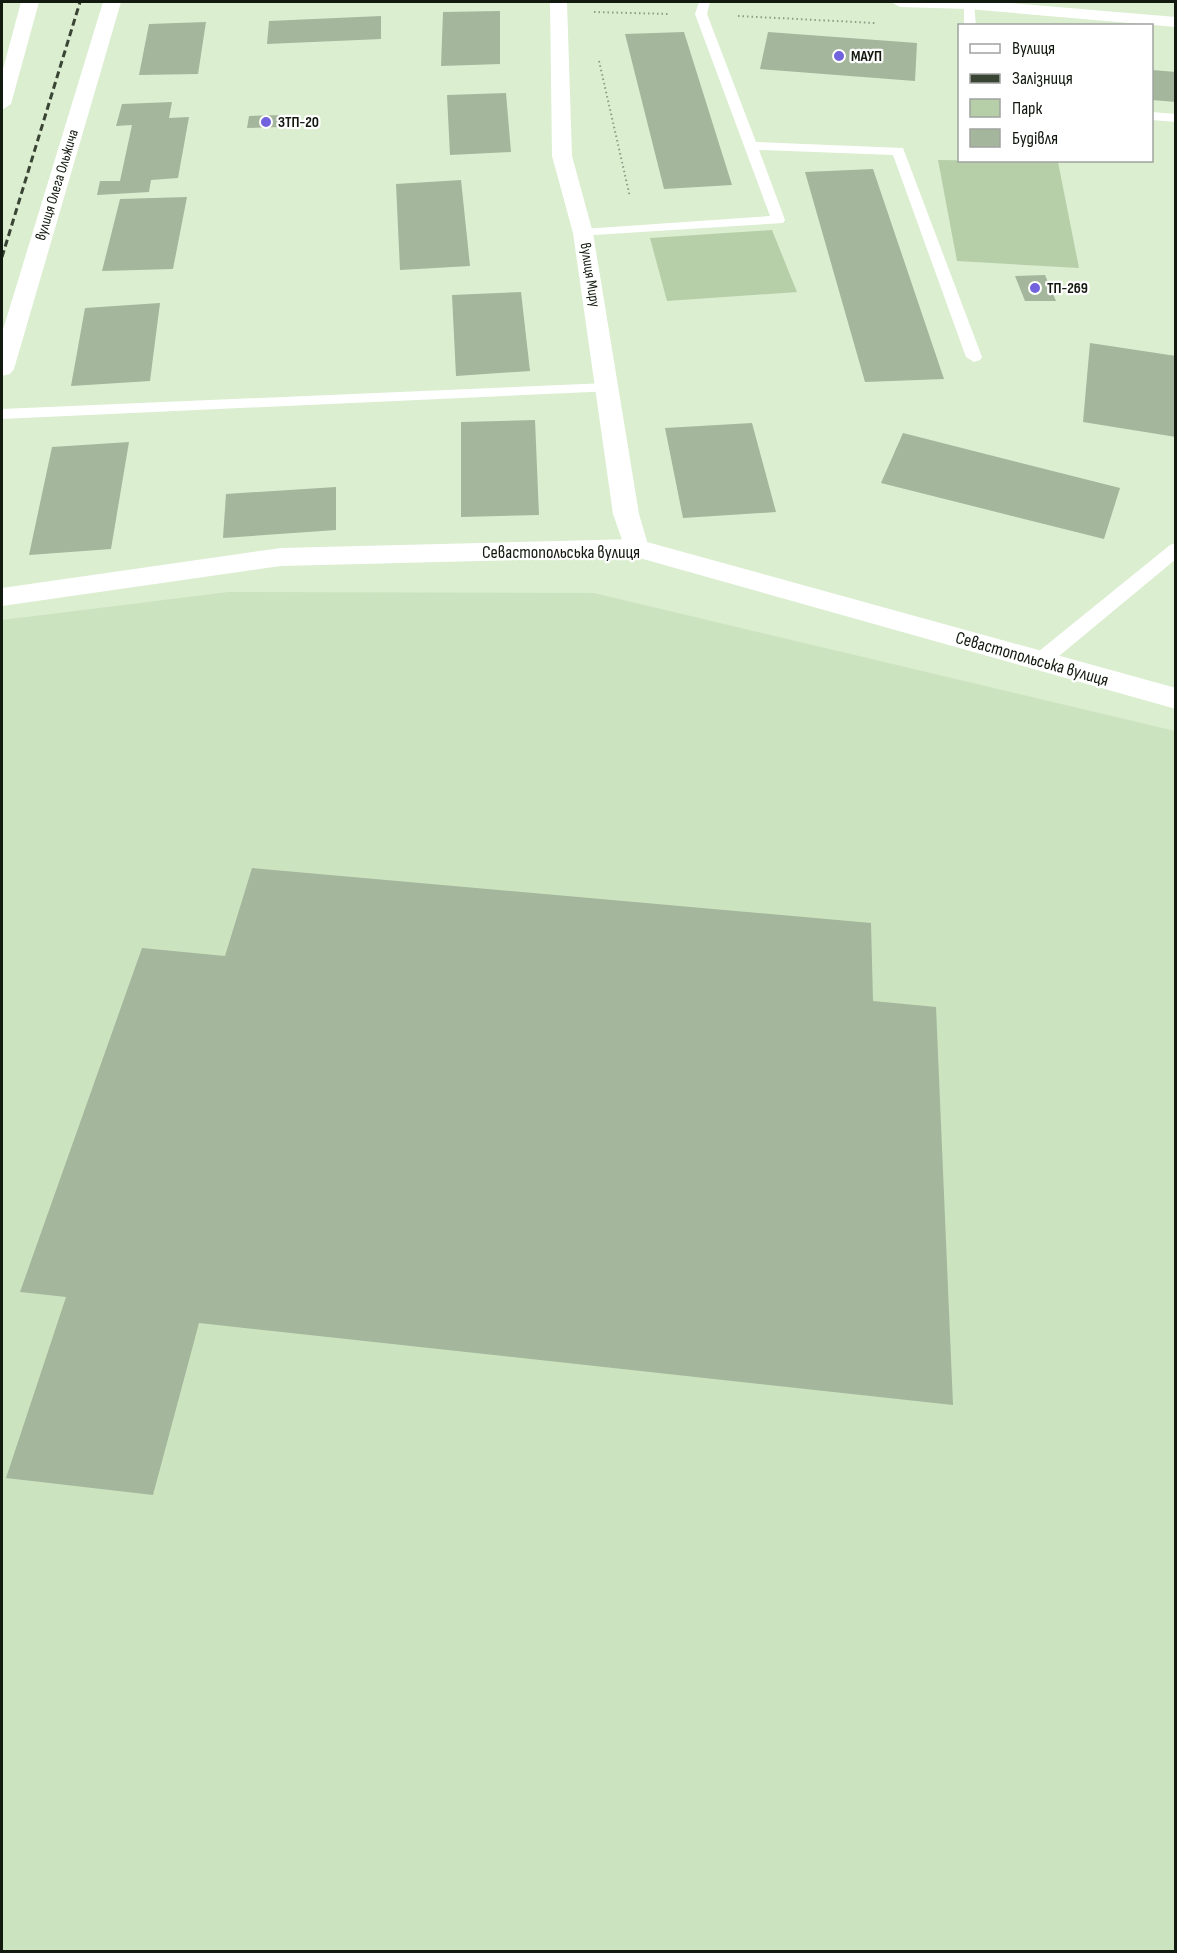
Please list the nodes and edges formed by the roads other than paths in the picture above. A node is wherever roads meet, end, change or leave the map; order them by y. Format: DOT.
graph roads {
  1 [pos="112,2"];
  2 [pos="129,2"];
  3 [pos="900,2"];
  4 [pos="30,3"];
  5 [pos="11,4"];
  6 [pos="968,4"];
  7 [pos="558,6"];
  8 [pos="703,8"];
  9 [pos="1176,22"];
  10 [pos="970,24"];
  11 [pos="2,104"];
  12 [pos="1153,116"];
  13 [pos="1176,118"];
  14 [pos="750,146"];
  15 [pos="583,233"];
  16 [pos="974,357"];
  17 [pos="2,369"];
  18 [pos="607,388"];
  19 [pos="2,414"];
  20 [pos="636,548"];
  21 [pos="1176,549"];
  22 [pos="2,597"];
  23 [pos="1040,661"];
  24 [pos="1176,699"];
  1 -- 2 [label="street"];
  1 -- 17 [label="street, вулиця Олега Ольжича"];
  3 -- 6 [label="street"];
  4 -- 5 [label="street"];
  4 -- 11 [label="street"];
  6 -- 9 [label="street"];
  6 -- 10 [label="lane"];
  7 -- 15 [label="street, вулиця Миру"];
  8 -- 14 [label="lane"];
  12 -- 13 [label="lane"];
  14 -- 15 [label="lane"];
  14 -- 16 [label="lane"];
  15 -- 18 [label="street, вулиця Миру"];
  18 -- 19 [label="lane"];
  18 -- 20 [label="street, вулиця Миру"];
  20 -- 22 [label="street, Севастопольська вулиця"];
  20 -- 23 [label="street, Севастопольська вулиця"];
  21 -- 23 [label="lane"];
  23 -- 24 [label="street, Севастопольська вулиця"];
}
